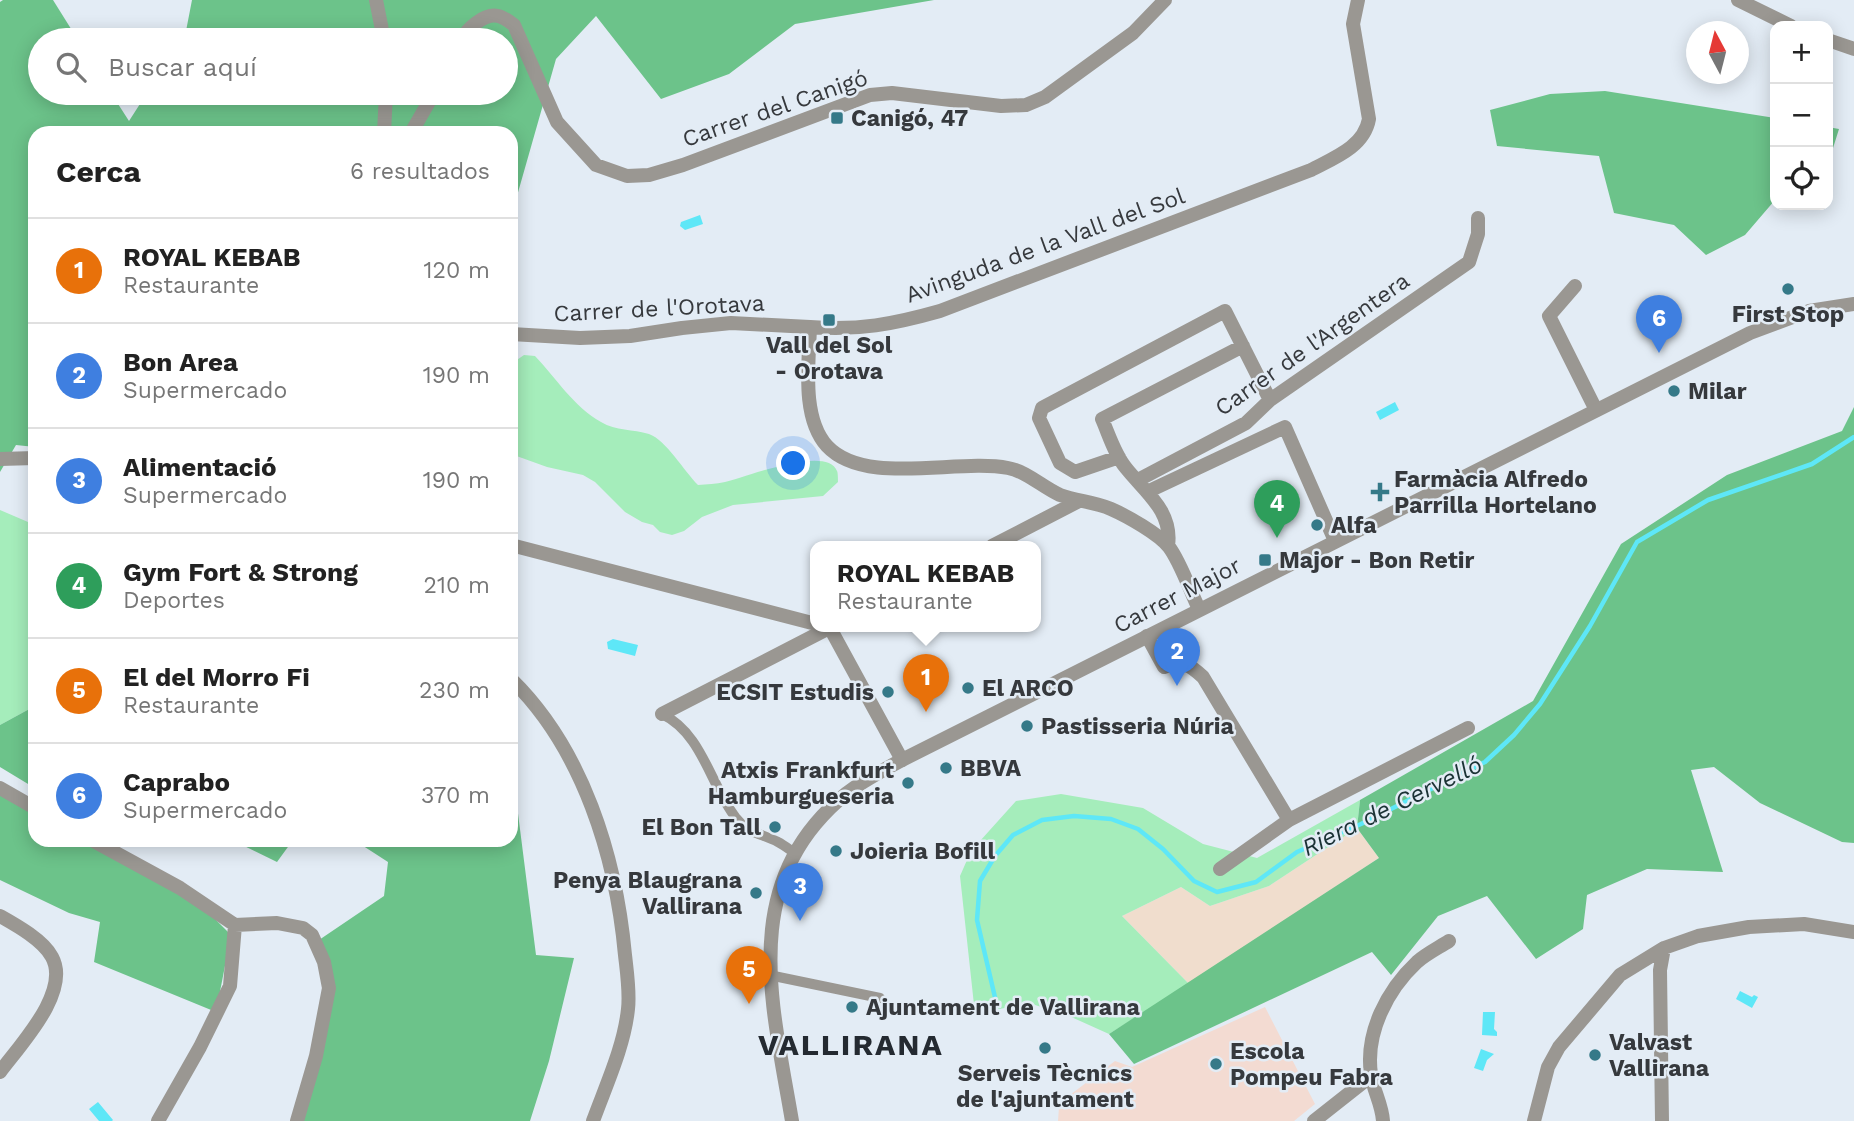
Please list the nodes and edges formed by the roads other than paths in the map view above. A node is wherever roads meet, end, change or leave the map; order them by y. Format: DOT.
graph roads {
  1 [pos="376,0"];
  2 [pos="1165,0"];
  3 [pos="1358,0"];
  4 [pos="1738,0"];
  5 [pos="1781,21"];
  6 [pos="382,28"];
  7 [pos="470,28"];
  8 [pos="515,28"];
  9 [pos="518,34"];
  10 [pos="1833,42"];
  11 [pos="1854,49"];
  12 [pos="385,105"];
  13 [pos="427,105"];
  14 [pos="384,126"];
  15 [pos="415,126"];
  16 [pos="1478,218"];
  17 [pos="1575,286"];
  18 [pos="1854,304"];
  19 [pos="810,327"];
  20 [pos="518,334"];
  21 [pos="1242,346"];
  22 [pos="1269,400"];
  23 [pos="1596,410"];
  24 [pos="1119,457"];
  25 [pos="28,458"];
  26 [pos="0,459"];
  27 [pos="1144,486"];
  28 [pos="1079,501"];
  29 [pos="1002,541"];
  30 [pos="1335,541"];
  31 [pos="518,546"];
  32 [pos="1168,546"];
  33 [pos="1199,609"];
  34 [pos="810,622"];
  35 [pos="815,632"];
  36 [pos="829,632"];
  37 [pos="1147,636"];
  38 [pos="518,686"];
  39 [pos="662,713"];
  40 [pos="1468,728"];
  41 [pos="902,760"];
  42 [pos="0,788"];
  43 [pos="28,804"];
  44 [pos="1289,820"];
  45 [pos="105,847"];
  46 [pos="796,854"];
  47 [pos="1220,869"];
  48 [pos="0,916"];
  49 [pos="235,925"];
  50 [pos="1854,932"];
  51 [pos="1449,941"];
  52 [pos="1664,948"];
  53 [pos="769,975"];
  54 [pos="880,998"];
  55 [pos="0,1072"];
  56 [pos="1371,1076"];
  57 [pos="158,1121"];
  58 [pos="297,1121"];
  59 [pos="593,1121"];
  60 [pos="792,1121"];
  61 [pos="1314,1121"];
  62 [pos="1383,1121"];
  63 [pos="1534,1121"];
  64 [pos="1662,1121"];
  1 -- 6 [label="street"];
  2 -- 9 [label="street, Carrer del Canigó"];
  3 -- 19 [label="street, Avinguda de la Vall del Sol"];
  4 -- 5 [label="street"];
  7 -- 8 [label="street, Carrer del Canigó"];
  10 -- 11 [label="street"];
  12 -- 14 [label="street"];
  13 -- 15 [label="street"];
  16 -- 22 [label="street, Carrer de l'Argentera"];
  17 -- 23 [label="street"];
  18 -- 23 [label="street, Carrer Major"];
  19 -- 20 [label="street, Carrer de l'Orotava"];
  19 -- 28 [label="street"];
  21 -- 22 [label="street"];
  21 -- 24 [label="street"];
  21 -- 24 [label="street"];
  22 -- 27 [label="street, Carrer de l'Argentera"];
  23 -- 30 [label="street, Carrer Major"];
  24 -- 27 [label="street"];
  25 -- 26 [label="street"];
  27 -- 30 [label="street"];
  27 -- 32 [label="street"];
  28 -- 29 [label="street"];
  28 -- 32 [label="street"];
  30 -- 33 [label="street, Carrer Major"];
  31 -- 34 [label="street"];
  32 -- 33 [label="street"];
  33 -- 37 [label="street, Carrer Major"];
  35 -- 39 [label="street"];
  36 -- 41 [label="street"];
  37 -- 41 [label="street, Carrer Major"];
  37 -- 44 [label="street"];
  38 -- 59 [label="street"];
  39 -- 46 [label="street"];
  40 -- 44 [label="street"];
  41 -- 46 [label="street, Carrer Major"];
  42 -- 43 [label="street"];
  44 -- 47 [label="street"];
  45 -- 49 [label="street"];
  46 -- 53 [label="street, Carrer Major"];
  48 -- 55 [label="street"];
  49 -- 57 [label="street"];
  49 -- 58 [label="street"];
  50 -- 52 [label="street"];
  51 -- 56 [label="street"];
  52 -- 63 [label="street"];
  52 -- 64 [label="street"];
  53 -- 54 [label="street"];
  53 -- 60 [label="street, Carrer Major"];
  56 -- 61 [label="street"];
  56 -- 62 [label="street"];
}
